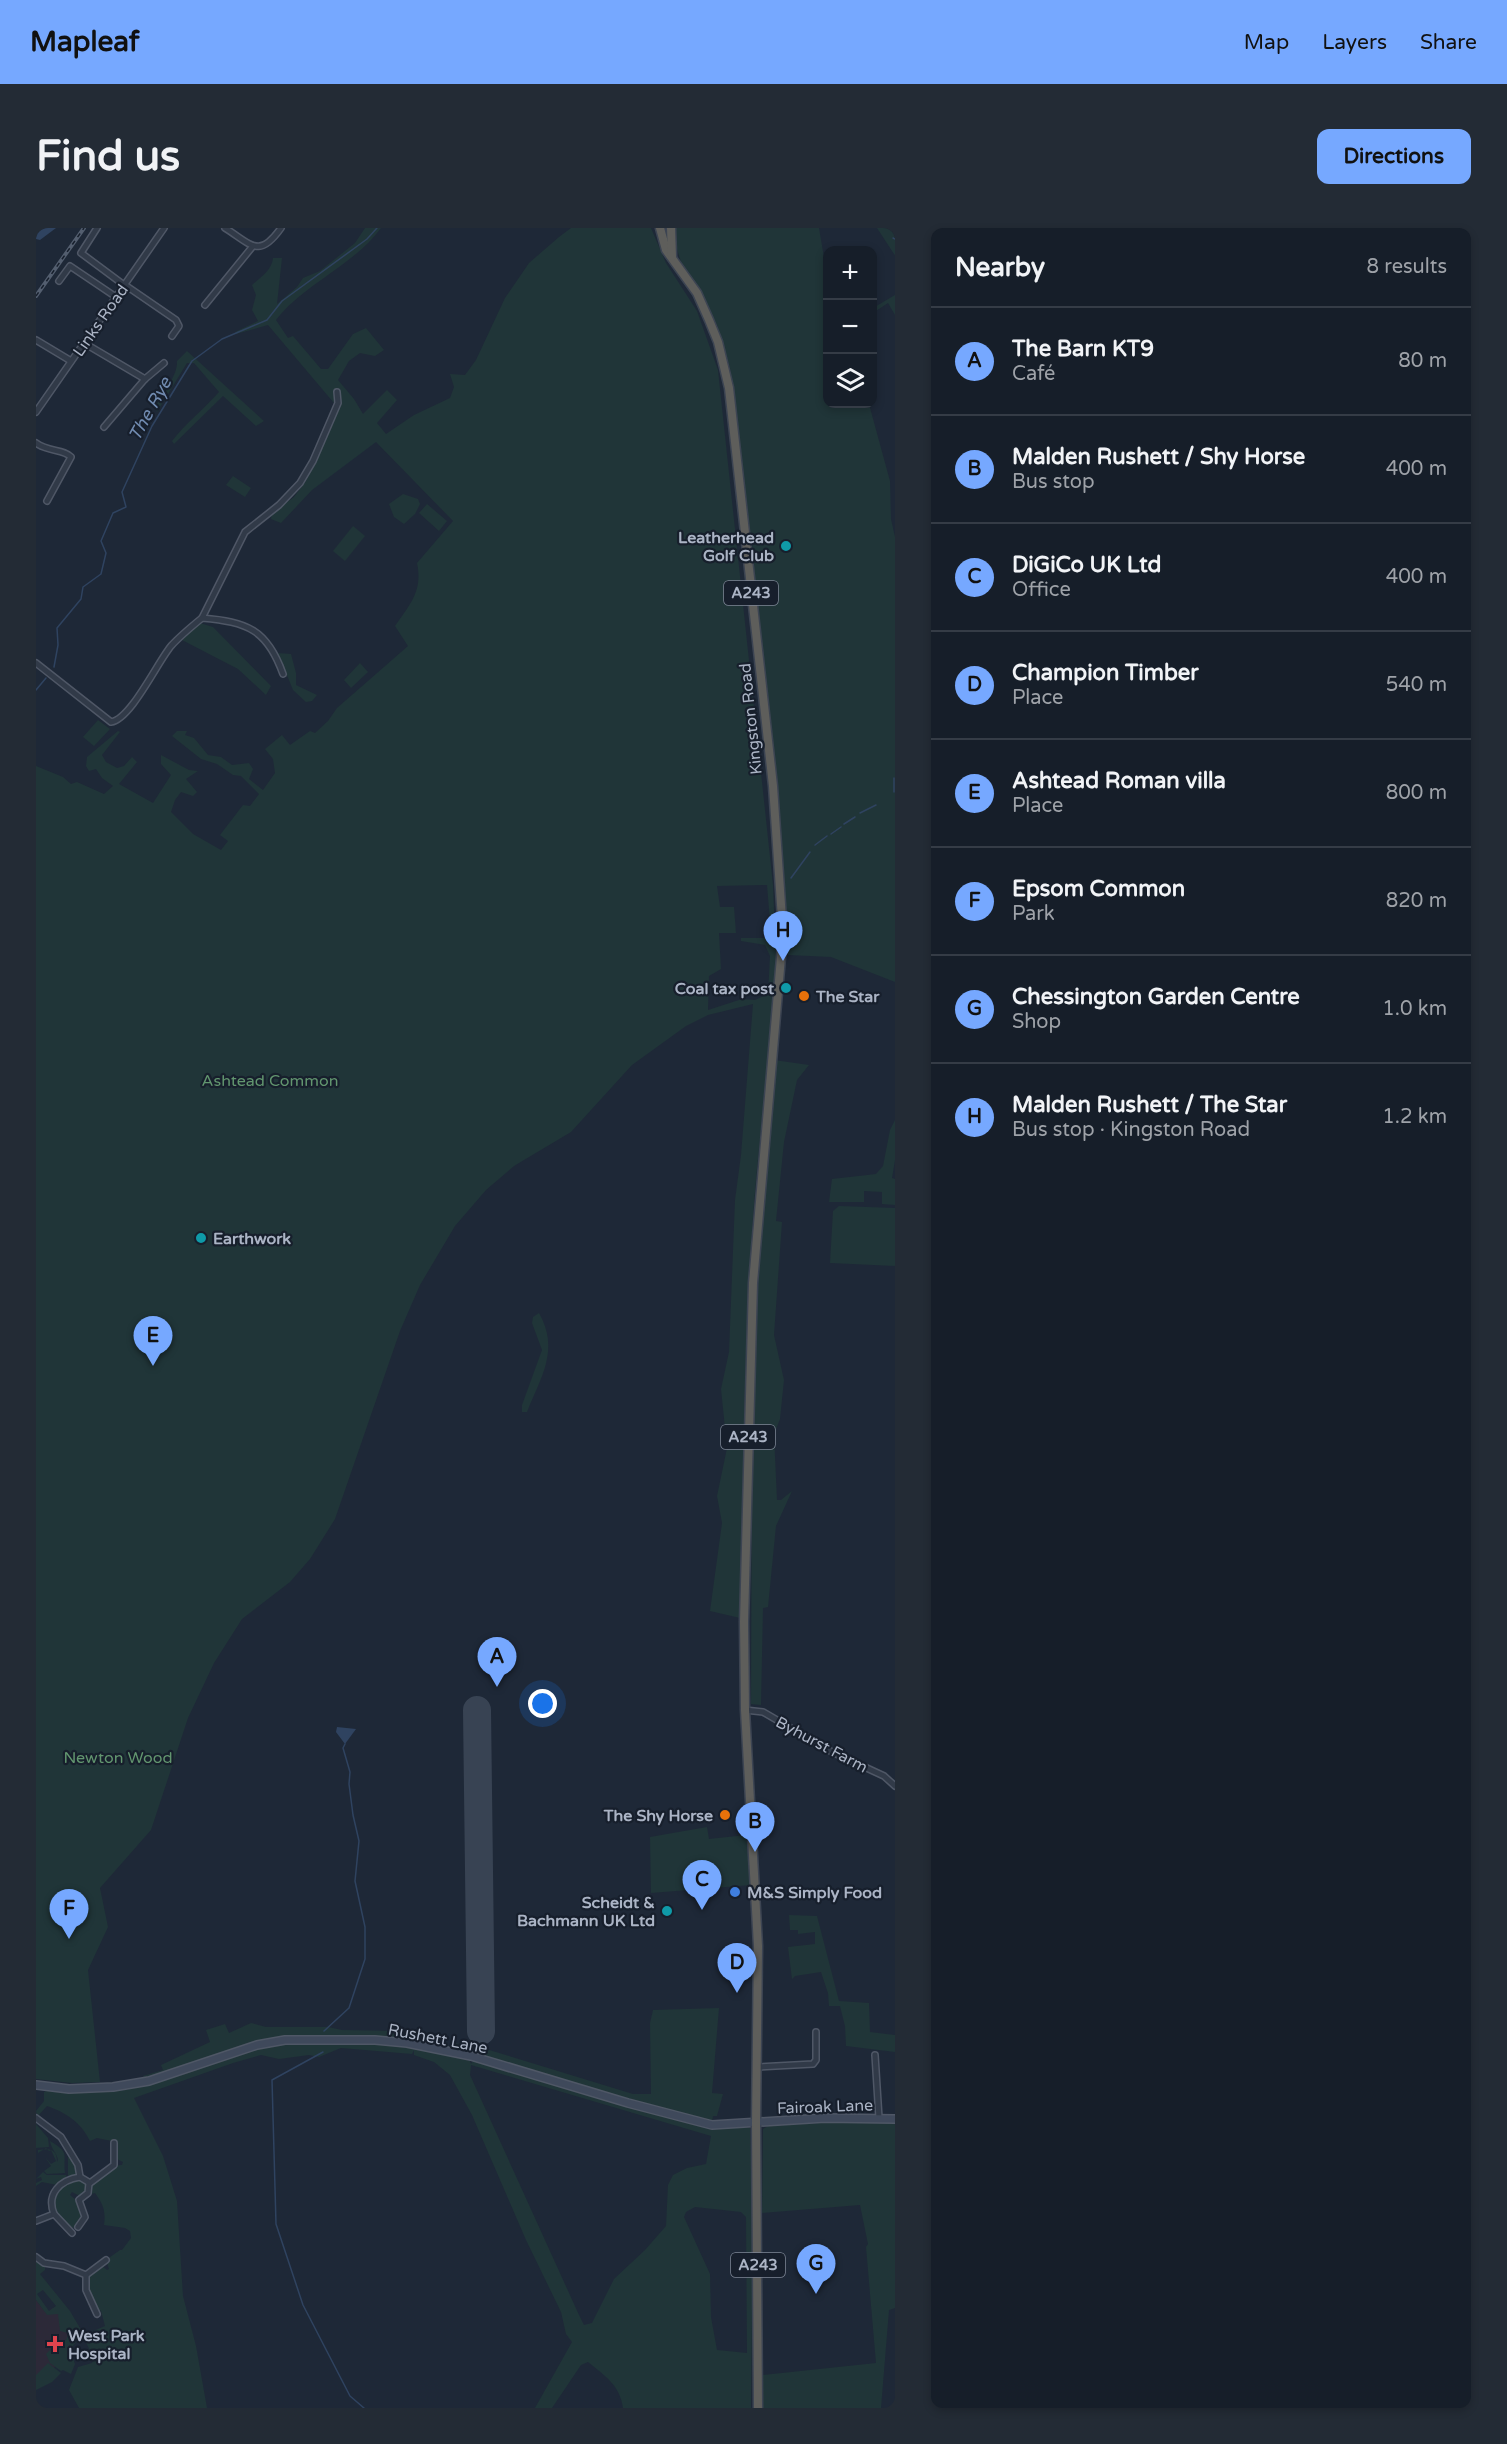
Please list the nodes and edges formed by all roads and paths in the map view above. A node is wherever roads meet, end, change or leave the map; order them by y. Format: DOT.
graph roads {
  1 [pos="97,228"];
  2 [pos="164,228"];
  3 [pos="225,228"];
  4 [pos="281,228"];
  5 [pos="658,228"];
  6 [pos="671,228"];
  7 [pos="253,246"];
  8 [pos="81,253"];
  9 [pos="672,256"];
  10 [pos="74,258"];
  11 [pos="59,281"];
  12 [pos="124,285"];
  13 [pos="116,297"];
  14 [pos="205,305"];
  15 [pos="172,336"];
  16 [pos="36,340"];
  17 [pos="84,343"];
  18 [pos="71,361"];
  19 [pos="164,363"];
  20 [pos="145,379"];
  21 [pos="337,392"];
  22 [pos="36,412"];
  23 [pos="104,426"];
  24 [pos="36,443"];
  25 [pos="47,501"];
  26 [pos="202,618"];
  27 [pos="36,663"];
  28 [pos="283,674"];
  29 [pos="745,1710"];
  30 [pos="895,1786"];
  31 [pos="816,2032"];
  32 [pos="875,2055"];
  33 [pos="758,2067"];
  34 [pos="36,2086"];
  35 [pos="36,2118"];
  36 [pos="879,2118"];
  37 [pos="895,2119"];
  38 [pos="756,2123"];
  39 [pos="114,2143"];
  40 [pos="80,2177"];
  41 [pos="88,2183"];
  42 [pos="73,2195"];
  43 [pos="79,2199"];
  44 [pos="54,2214"];
  45 [pos="36,2221"];
  46 [pos="78,2227"];
  47 [pos="72,2233"];
  48 [pos="36,2257"];
  49 [pos="107,2268"];
  50 [pos="86,2275"];
  51 [pos="97,2314"];
  52 [pos="758,2408"];
  1 -- 8 [label="street"];
  2 -- 12 [label="street, Links Road"];
  3 -- 7 [label="street"];
  4 -- 7 [label="street"];
  5 -- 9 [label="highway, Kingston Road / A243"];
  6 -- 9 [label="highway"];
  7 -- 14 [label="street"];
  8 -- 10 [label="street"];
  8 -- 12 [label="street"];
  9 -- 29 [label="highway, Kingston Road / A243"];
  11 -- 13 [label="street"];
  12 -- 13 [label="street, Links Road"];
  12 -- 15 [label="street"];
  13 -- 17 [label="street, Links Road"];
  16 -- 18 [label="street"];
  17 -- 18 [label="street, Links Road"];
  17 -- 20 [label="street"];
  18 -- 22 [label="street, Links Road"];
  19 -- 20 [label="street"];
  20 -- 23 [label="street"];
  21 -- 26 [label="street"];
  24 -- 25 [label="street"];
  26 -- 27 [label="street"];
  26 -- 28 [label="street"];
  29 -- 30 [label="street, Byhurst Farm"];
  29 -- 33 [label="highway, A243"];
  31 -- 33 [label="street"];
  32 -- 36 [label="street"];
  33 -- 38 [label="highway, A243"];
  34 -- 38 [label="main road, Rushett Lane"];
  35 -- 40 [label="street"];
  36 -- 37 [label="main road, Fairoak Lane"];
  36 -- 38 [label="main road, Fairoak Lane"];
  38 -- 52 [label="highway, A243"];
  39 -- 41 [label="street"];
  40 -- 41 [label="street"];
  40 -- 44 [label="street"];
  41 -- 43 [label="street"];
  42 -- 43 [label="street"];
  43 -- 46 [label="street"];
  44 -- 45 [label="street"];
  44 -- 47 [label="street"];
  48 -- 50 [label="street"];
  49 -- 50 [label="street"];
  50 -- 51 [label="street"];
}
